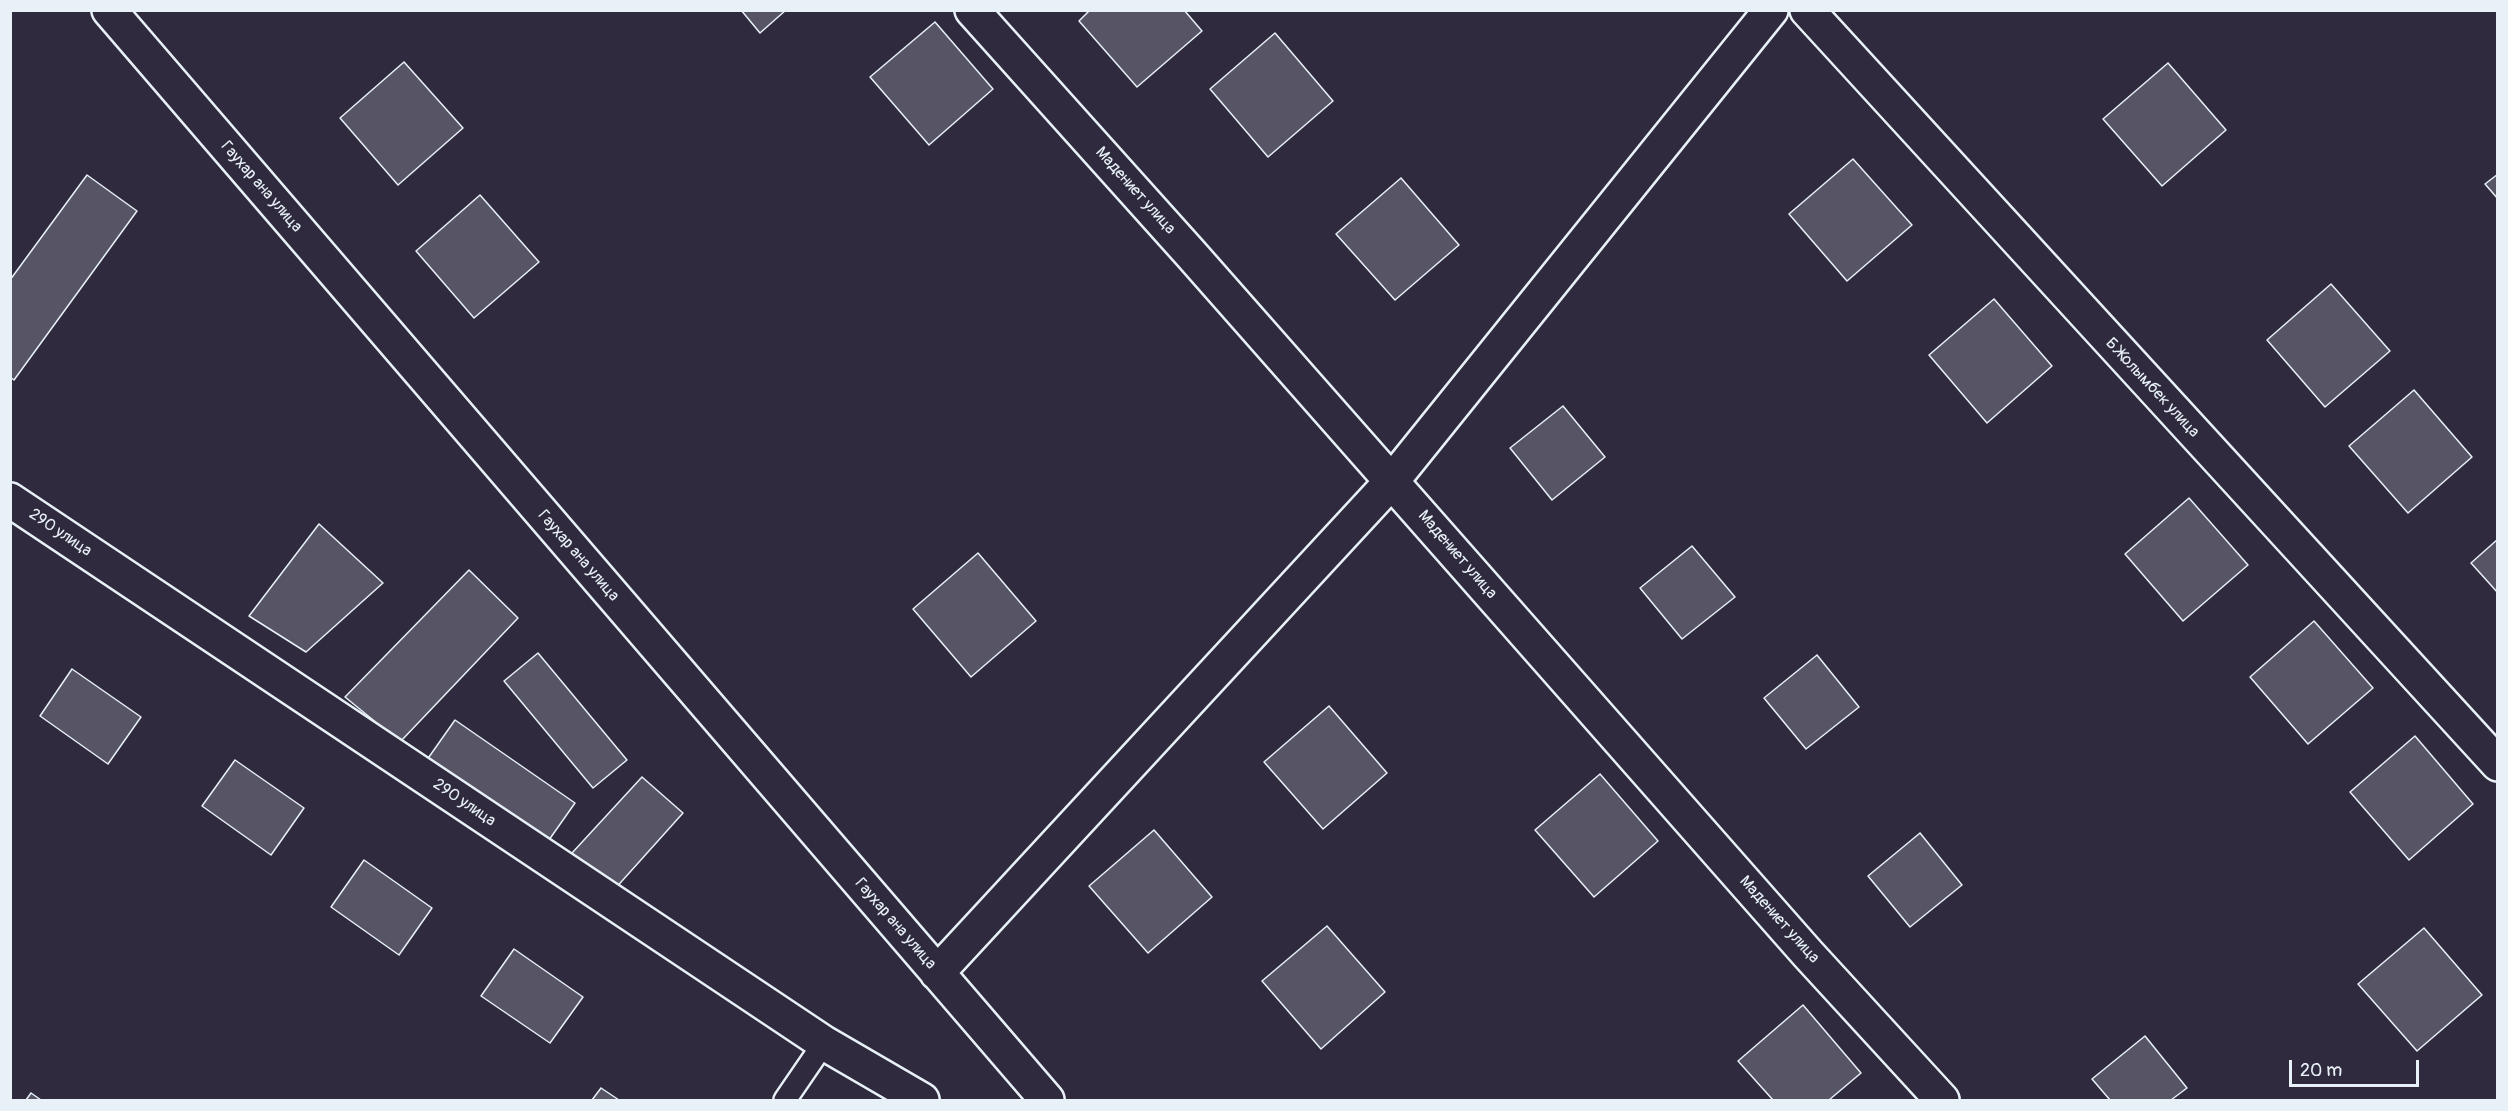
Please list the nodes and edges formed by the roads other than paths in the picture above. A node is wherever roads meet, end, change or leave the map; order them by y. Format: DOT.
graph roads {
  1 [pos="109,10"];
  2 [pos="972,10"];
  3 [pos="1771,10"];
  4 [pos="1807,10"];
  5 [pos="1392,481"];
  6 [pos="10,500"];
  7 [pos="2498,765"];
  8 [pos="937,973"];
  9 [pos="824,1043"];
  10 [pos="785,1101"];
  11 [pos="922,1101"];
  12 [pos="1047,1101"];
  13 [pos="1942,1101"];
  1 -- 8 [label="street, Гаухар ана улица"];
  2 -- 5 [label="street, Мадениет улица"];
  3 -- 5 [label="street"];
  4 -- 7 [label="street, Б.Жолымбек улица"];
  5 -- 8 [label="street"];
  5 -- 13 [label="street, Мадениет улица"];
  6 -- 9 [label="street, 290 улица"];
  8 -- 12 [label="street, Гаухар ана улица"];
  9 -- 10 [label="lane"];
  9 -- 11 [label="street, 290 улица"];
}
